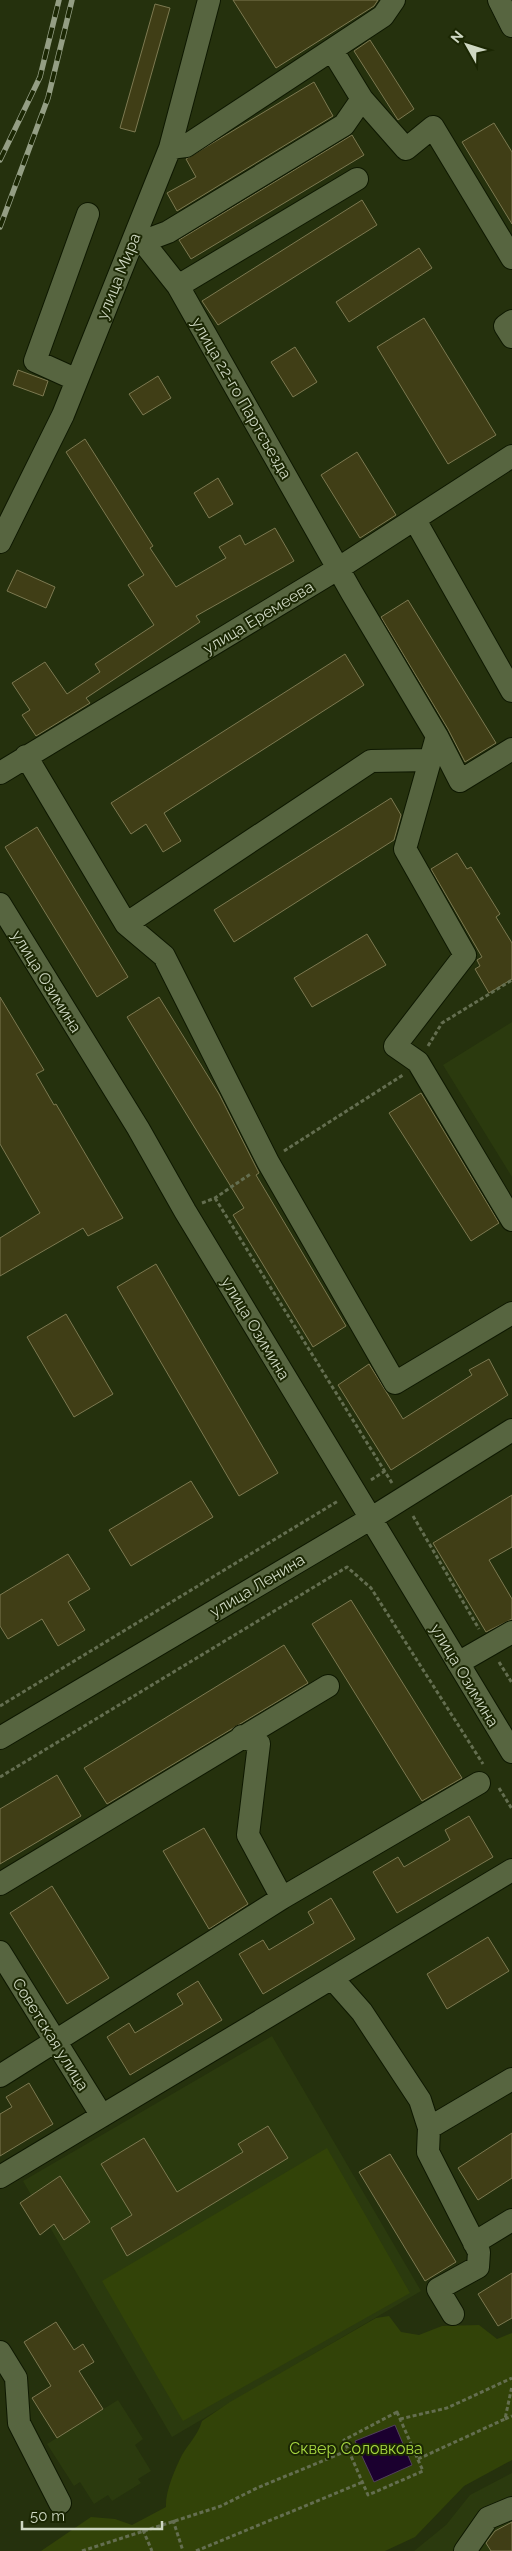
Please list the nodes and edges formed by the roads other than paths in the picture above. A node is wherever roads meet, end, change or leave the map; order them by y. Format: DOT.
graph roads {
  1 [pos="209,0"];
  2 [pos="394,0"];
  3 [pos="499,0"];
  4 [pos="512,26"];
  5 [pos="332,50"];
  6 [pos="362,99"];
  7 [pos="170,148"];
  8 [pos="357,179"];
  9 [pos="88,214"];
  10 [pos="140,237"];
  11 [pos="512,258"];
  12 [pos="178,286"];
  13 [pos="512,320"];
  14 [pos="512,337"];
  15 [pos="77,380"];
  16 [pos="512,456"];
  17 [pos="415,520"];
  18 [pos="0,542"];
  19 [pos="339,568"];
  20 [pos="512,691"];
  21 [pos="437,736"];
  22 [pos="512,748"];
  23 [pos="26,756"];
  24 [pos="430,760"];
  25 [pos="0,773"];
  26 [pos="0,904"];
  27 [pos="126,924"];
  28 [pos="512,1220"];
  29 [pos="512,1313"];
  30 [pos="512,1430"];
  31 [pos="370,1518"];
  32 [pos="512,1632"];
  33 [pos="458,1663"];
  34 [pos="328,1686"];
  35 [pos="242,1736"];
  36 [pos="0,1738"];
  37 [pos="512,1752"];
  38 [pos="488,1779"];
  39 [pos="512,1870"];
  40 [pos="0,1884"];
  41 [pos="282,1898"];
  42 [pos="0,1952"];
  43 [pos="332,1978"];
  44 [pos="57,2042"];
  45 [pos="0,2076"];
  46 [pos="512,2079"];
  47 [pos="102,2116"];
  48 [pos="429,2128"];
  49 [pos="0,2177"];
  50 [pos="512,2220"];
  51 [pos="474,2243"];
  52 [pos="453,2314"];
  53 [pos="0,2352"];
  54 [pos="60,2503"];
  55 [pos="512,2508"];
  56 [pos="465,2551"];
  1 -- 7 [label="street, улица Мира"];
  2 -- 5 [label="street"];
  3 -- 4 [label="street"];
  5 -- 6 [label="street"];
  5 -- 7 [label="street"];
  6 -- 10 [label="street"];
  6 -- 11 [label="street"];
  7 -- 10 [label="street, улица Мира"];
  8 -- 12 [label="street"];
  9 -- 15 [label="street"];
  10 -- 12 [label="street, улица 22-го Партсъезда"];
  10 -- 15 [label="street, улица Мира"];
  12 -- 19 [label="street, улица 22-го Партсъезда"];
  13 -- 14 [label="street"];
  15 -- 18 [label="street, улица Мира"];
  16 -- 17 [label="street, улица Еремеева"];
  17 -- 19 [label="street, улица Еремеева"];
  17 -- 20 [label="street"];
  19 -- 21 [label="street, улица 22-го Партсъезда"];
  19 -- 23 [label="street, улица Еремеева"];
  21 -- 22 [label="street, улица 22-го Партсъезда"];
  21 -- 24 [label="street"];
  23 -- 25 [label="street, улица Еремеева"];
  23 -- 27 [label="street"];
  24 -- 27 [label="street"];
  24 -- 28 [label="street"];
  26 -- 31 [label="street, улица Озимина"];
  27 -- 29 [label="street"];
  30 -- 31 [label="street, улица Ленина"];
  31 -- 33 [label="street, улица Озимина"];
  31 -- 36 [label="street, улица Ленина"];
  32 -- 33 [label="street"];
  33 -- 37 [label="street, улица Озимина"];
  34 -- 35 [label="street"];
  35 -- 40 [label="street"];
  35 -- 41 [label="street"];
  38 -- 41 [label="street"];
  39 -- 43 [label="street"];
  41 -- 44 [label="street"];
  42 -- 44 [label="street, Советская улица"];
  43 -- 47 [label="street"];
  43 -- 48 [label="street"];
  44 -- 45 [label="street"];
  44 -- 47 [label="street, Советская улица"];
  46 -- 48 [label="street"];
  47 -- 49 [label="street"];
  48 -- 51 [label="street"];
  50 -- 51 [label="street"];
  51 -- 52 [label="street"];
  53 -- 54 [label="street"];
  55 -- 56 [label="street"];
}
